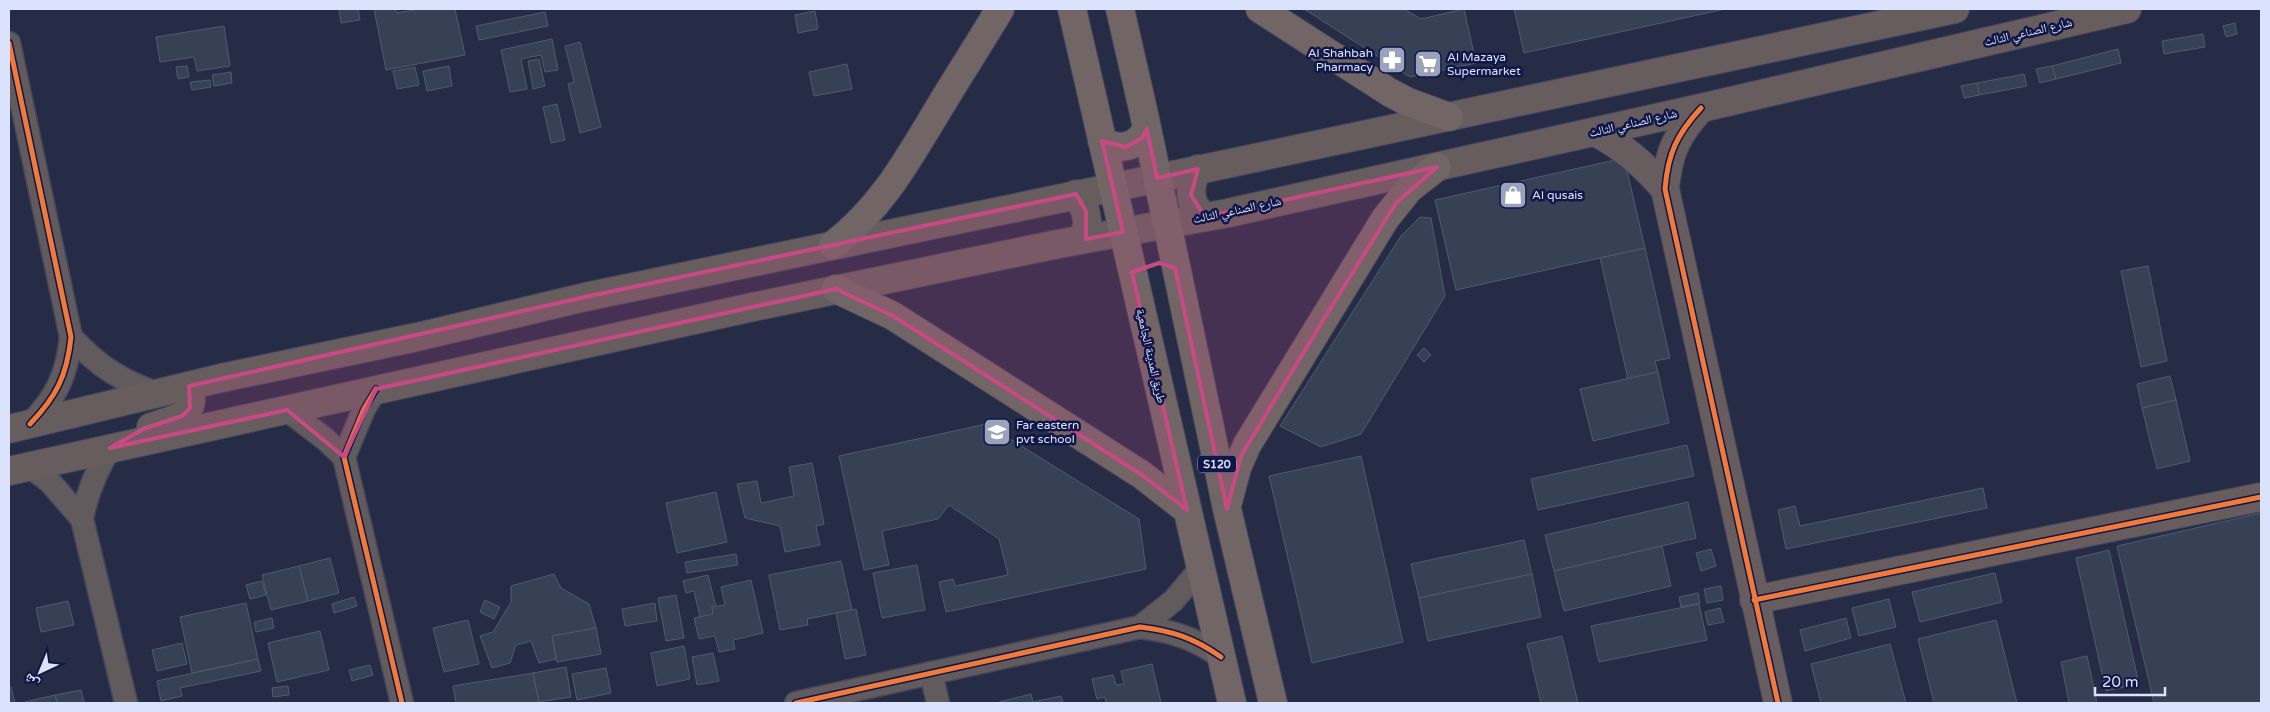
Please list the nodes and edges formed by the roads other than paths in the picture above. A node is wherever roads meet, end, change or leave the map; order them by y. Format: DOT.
graph roads {
  1 [pos="1000,9"];
  2 [pos="1072,9"];
  3 [pos="1120,9"];
  4 [pos="1260,9"];
  5 [pos="1955,9"];
  6 [pos="2127,9"];
  7 [pos="1912,13"];
  8 [pos="9,43"];
  9 [pos="1701,108"];
  10 [pos="1449,116"];
  11 [pos="1147,130"];
  12 [pos="1595,132"];
  13 [pos="1102,141"];
  14 [pos="1437,167"];
  15 [pos="1198,170"];
  16 [pos="1157,178"];
  17 [pos="1112,187"];
  18 [pos="1665,189"];
  19 [pos="1076,194"];
  20 [pos="1205,217"];
  21 [pos="1166,224"];
  22 [pos="1122,232"];
  23 [pos="1084,239"];
  24 [pos="832,245"];
  25 [pos="1175,268"];
  26 [pos="1132,272"];
  27 [pos="836,289"];
  28 [pos="71,338"];
  29 [pos="189,386"];
  30 [pos="376,389"];
  31 [pos="158,394"];
  32 [pos="286,410"];
  33 [pos="19,427"];
  34 [pos="110,448"];
  35 [pos="344,457"];
  36 [pos="19,469"];
  37 [pos="2261,497"];
  38 [pos="1227,509"];
  39 [pos="1187,510"];
  40 [pos="82,519"];
  41 [pos="1200,569"];
  42 [pos="1754,600"];
  43 [pos="1140,626"];
  44 [pos="1221,657"];
  45 [pos="931,673"];
  46 [pos="126,703"];
  47 [pos="402,703"];
  48 [pos="796,703"];
  49 [pos="938,703"];
  50 [pos="1232,703"];
  51 [pos="1273,703"];
  52 [pos="1778,703"];
  1 -- 24 [label="main road"];
  2 -- 13 [label="main road, طريق المدينة الجامعية"];
  3 -- 11 [label="main road, S120"];
  4 -- 10 [label="main road"];
  5 -- 7 [label="main road"];
  6 -- 9 [label="main road, شارع الصناعي الثالث"];
  7 -- 10 [label="main road"];
  8 -- 28 [label="street"];
  9 -- 12 [label="main road, شارع الصناعي الثالث"];
  9 -- 18 [label="main road"];
  10 -- 15 [label="main road"];
  11 -- 13 [label="main road"];
  11 -- 16 [label="main road, S120"];
  12 -- 14 [label="main road, شارع الصناعي الثالث"];
  12 -- 18 [label="main road"];
  13 -- 17 [label="main road, طريق المدينة الجامعية"];
  14 -- 20 [label="main road, شارع الصناعي الثالث"];
  14 -- 38 [label="main road"];
  15 -- 16 [label="main road"];
  15 -- 20 [label="main road"];
  16 -- 17 [label="main road"];
  16 -- 21 [label="main road, S120"];
  17 -- 19 [label="main road"];
  17 -- 22 [label="main road, طريق المدينة الجامعية"];
  18 -- 42 [label="main road"];
  19 -- 23 [label="main road"];
  19 -- 24 [label="main road"];
  20 -- 21 [label="main road, شارع الصناعي الثالث"];
  21 -- 22 [label="main road, شارع الصناعي الثالث"];
  21 -- 25 [label="main road, S120"];
  22 -- 23 [label="main road, شارع الصناعي الثالث"];
  22 -- 26 [label="main road, طريق المدينة الجامعية"];
  23 -- 27 [label="main road, شارع الصناعي الثالث"];
  24 -- 29 [label="main road"];
  25 -- 26 [label="main road"];
  25 -- 38 [label="main road, S120"];
  26 -- 39 [label="main road, طريق المدينة الجامعية"];
  27 -- 30 [label="main road, شارع الصناعي الثالث"];
  27 -- 39 [label="main road"];
  28 -- 31 [label="street"];
  28 -- 33 [label="street"];
  29 -- 31 [label="main road"];
  29 -- 34 [label="main road"];
  30 -- 32 [label="main road, شارع الصناعي الثالث"];
  30 -- 35 [label="street"];
  31 -- 33 [label="main road"];
  32 -- 34 [label="main road, شارع الصناعي الثالث"];
  32 -- 35 [label="street"];
  34 -- 36 [label="main road, شارع الصناعي الثالث"];
  34 -- 40 [label="street"];
  35 -- 47 [label="street"];
  36 -- 40 [label="street"];
  37 -- 42 [label="main road"];
  38 -- 51 [label="main road, S120"];
  39 -- 41 [label="main road, طريق المدينة الجامعية"];
  40 -- 46 [label="street"];
  41 -- 43 [label="street"];
  41 -- 44 [label="main road, طريق المدينة الجامعية"];
  42 -- 52 [label="main road"];
  43 -- 44 [label="street"];
  43 -- 45 [label="street"];
  44 -- 50 [label="main road, طريق المدينة الجامعية"];
  45 -- 48 [label="street"];
  45 -- 49 [label="street"];
}
